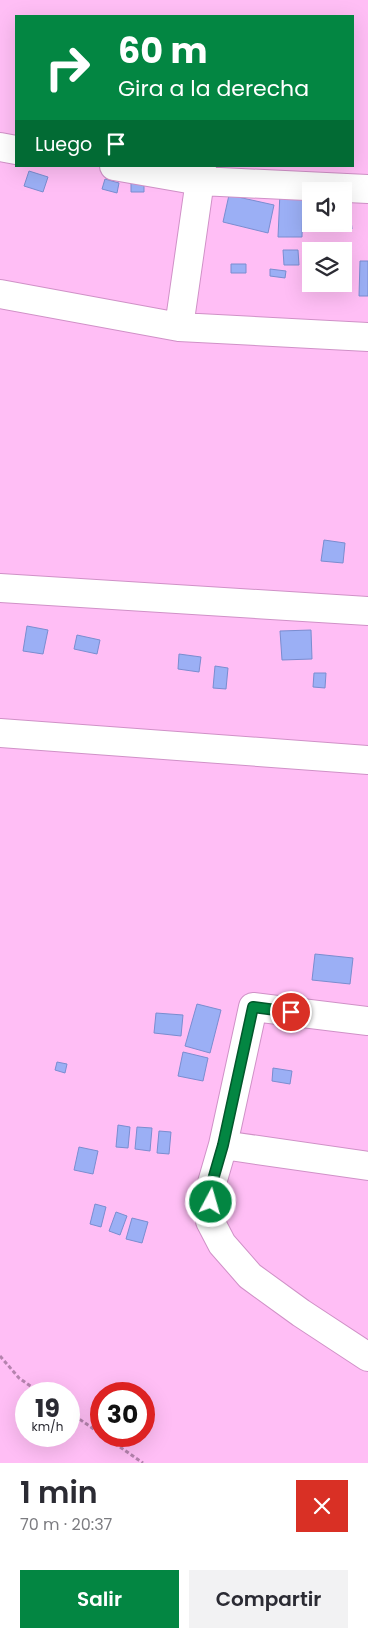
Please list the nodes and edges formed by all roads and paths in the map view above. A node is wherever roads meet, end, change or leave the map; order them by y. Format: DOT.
graph roads {
  1 [pos="0,147"];
  2 [pos="15,150"];
  3 [pos="125,167"];
  4 [pos="201,174"];
  5 [pos="368,190"];
  6 [pos="0,294"];
  7 [pos="180,327"];
  8 [pos="368,338"];
  9 [pos="0,588"];
  10 [pos="368,611"];
  11 [pos="0,733"];
  12 [pos="368,760"];
  13 [pos="368,1021"];
  14 [pos="223,1145"];
  15 [pos="368,1166"];
  16 [pos="0,1356"];
  17 [pos="368,1358"];
  18 [pos="25,1382"];
  19 [pos="120,1447"];
  20 [pos="143,1463"];
  1 -- 2 [label="street"];
  3 -- 4 [label="street"];
  4 -- 5 [label="street"];
  4 -- 7 [label="street"];
  6 -- 7 [label="street"];
  7 -- 8 [label="street"];
  9 -- 10 [label="street"];
  11 -- 12 [label="street"];
  13 -- 14 [label="street"];
  14 -- 15 [label="street"];
  14 -- 17 [label="street"];
  16 -- 18 [label="path"];
  19 -- 20 [label="path"];
}
